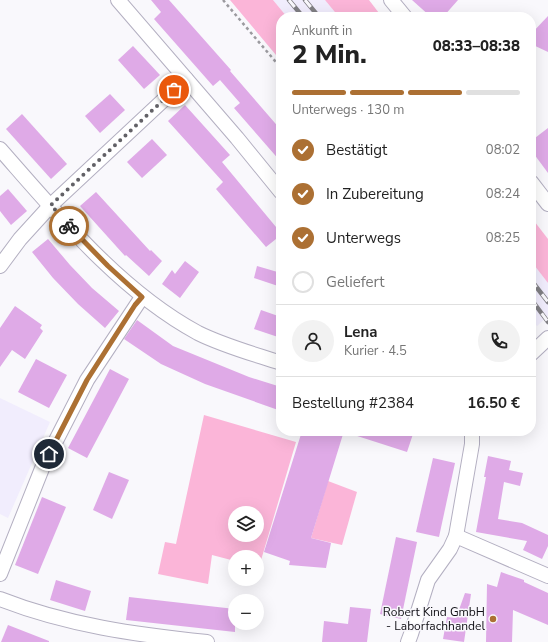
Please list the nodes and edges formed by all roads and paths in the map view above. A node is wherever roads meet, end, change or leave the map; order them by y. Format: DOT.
graph roads {
  1 [pos="118,0"];
  2 [pos="222,0"];
  3 [pos="391,0"];
  4 [pos="401,12"];
  5 [pos="276,62"];
  6 [pos="186,79"];
  7 [pos="0,149"];
  8 [pos="276,185"];
  9 [pos="536,188"];
  10 [pos="548,204"];
  11 [pos="51,205"];
  12 [pos="0,266"];
  13 [pos="142,297"];
  14 [pos="276,361"];
  15 [pos="472,436"];
  16 [pos="456,536"];
  17 [pos="0,574"];
  18 [pos="548,576"];
  19 [pos="0,600"];
  20 [pos="207,642"];
  21 [pos="408,642"];
  1 -- 6 [label="street"];
  2 -- 5 [label="path"];
  3 -- 4 [label="street"];
  6 -- 8 [label="street"];
  6 -- 11 [label="street"];
  7 -- 11 [label="street"];
  9 -- 10 [label="street"];
  11 -- 12 [label="street"];
  11 -- 13 [label="street"];
  13 -- 14 [label="street"];
  13 -- 17 [label="street"];
  15 -- 16 [label="street"];
  16 -- 18 [label="street"];
  16 -- 21 [label="street"];
  19 -- 20 [label="street"];
}
